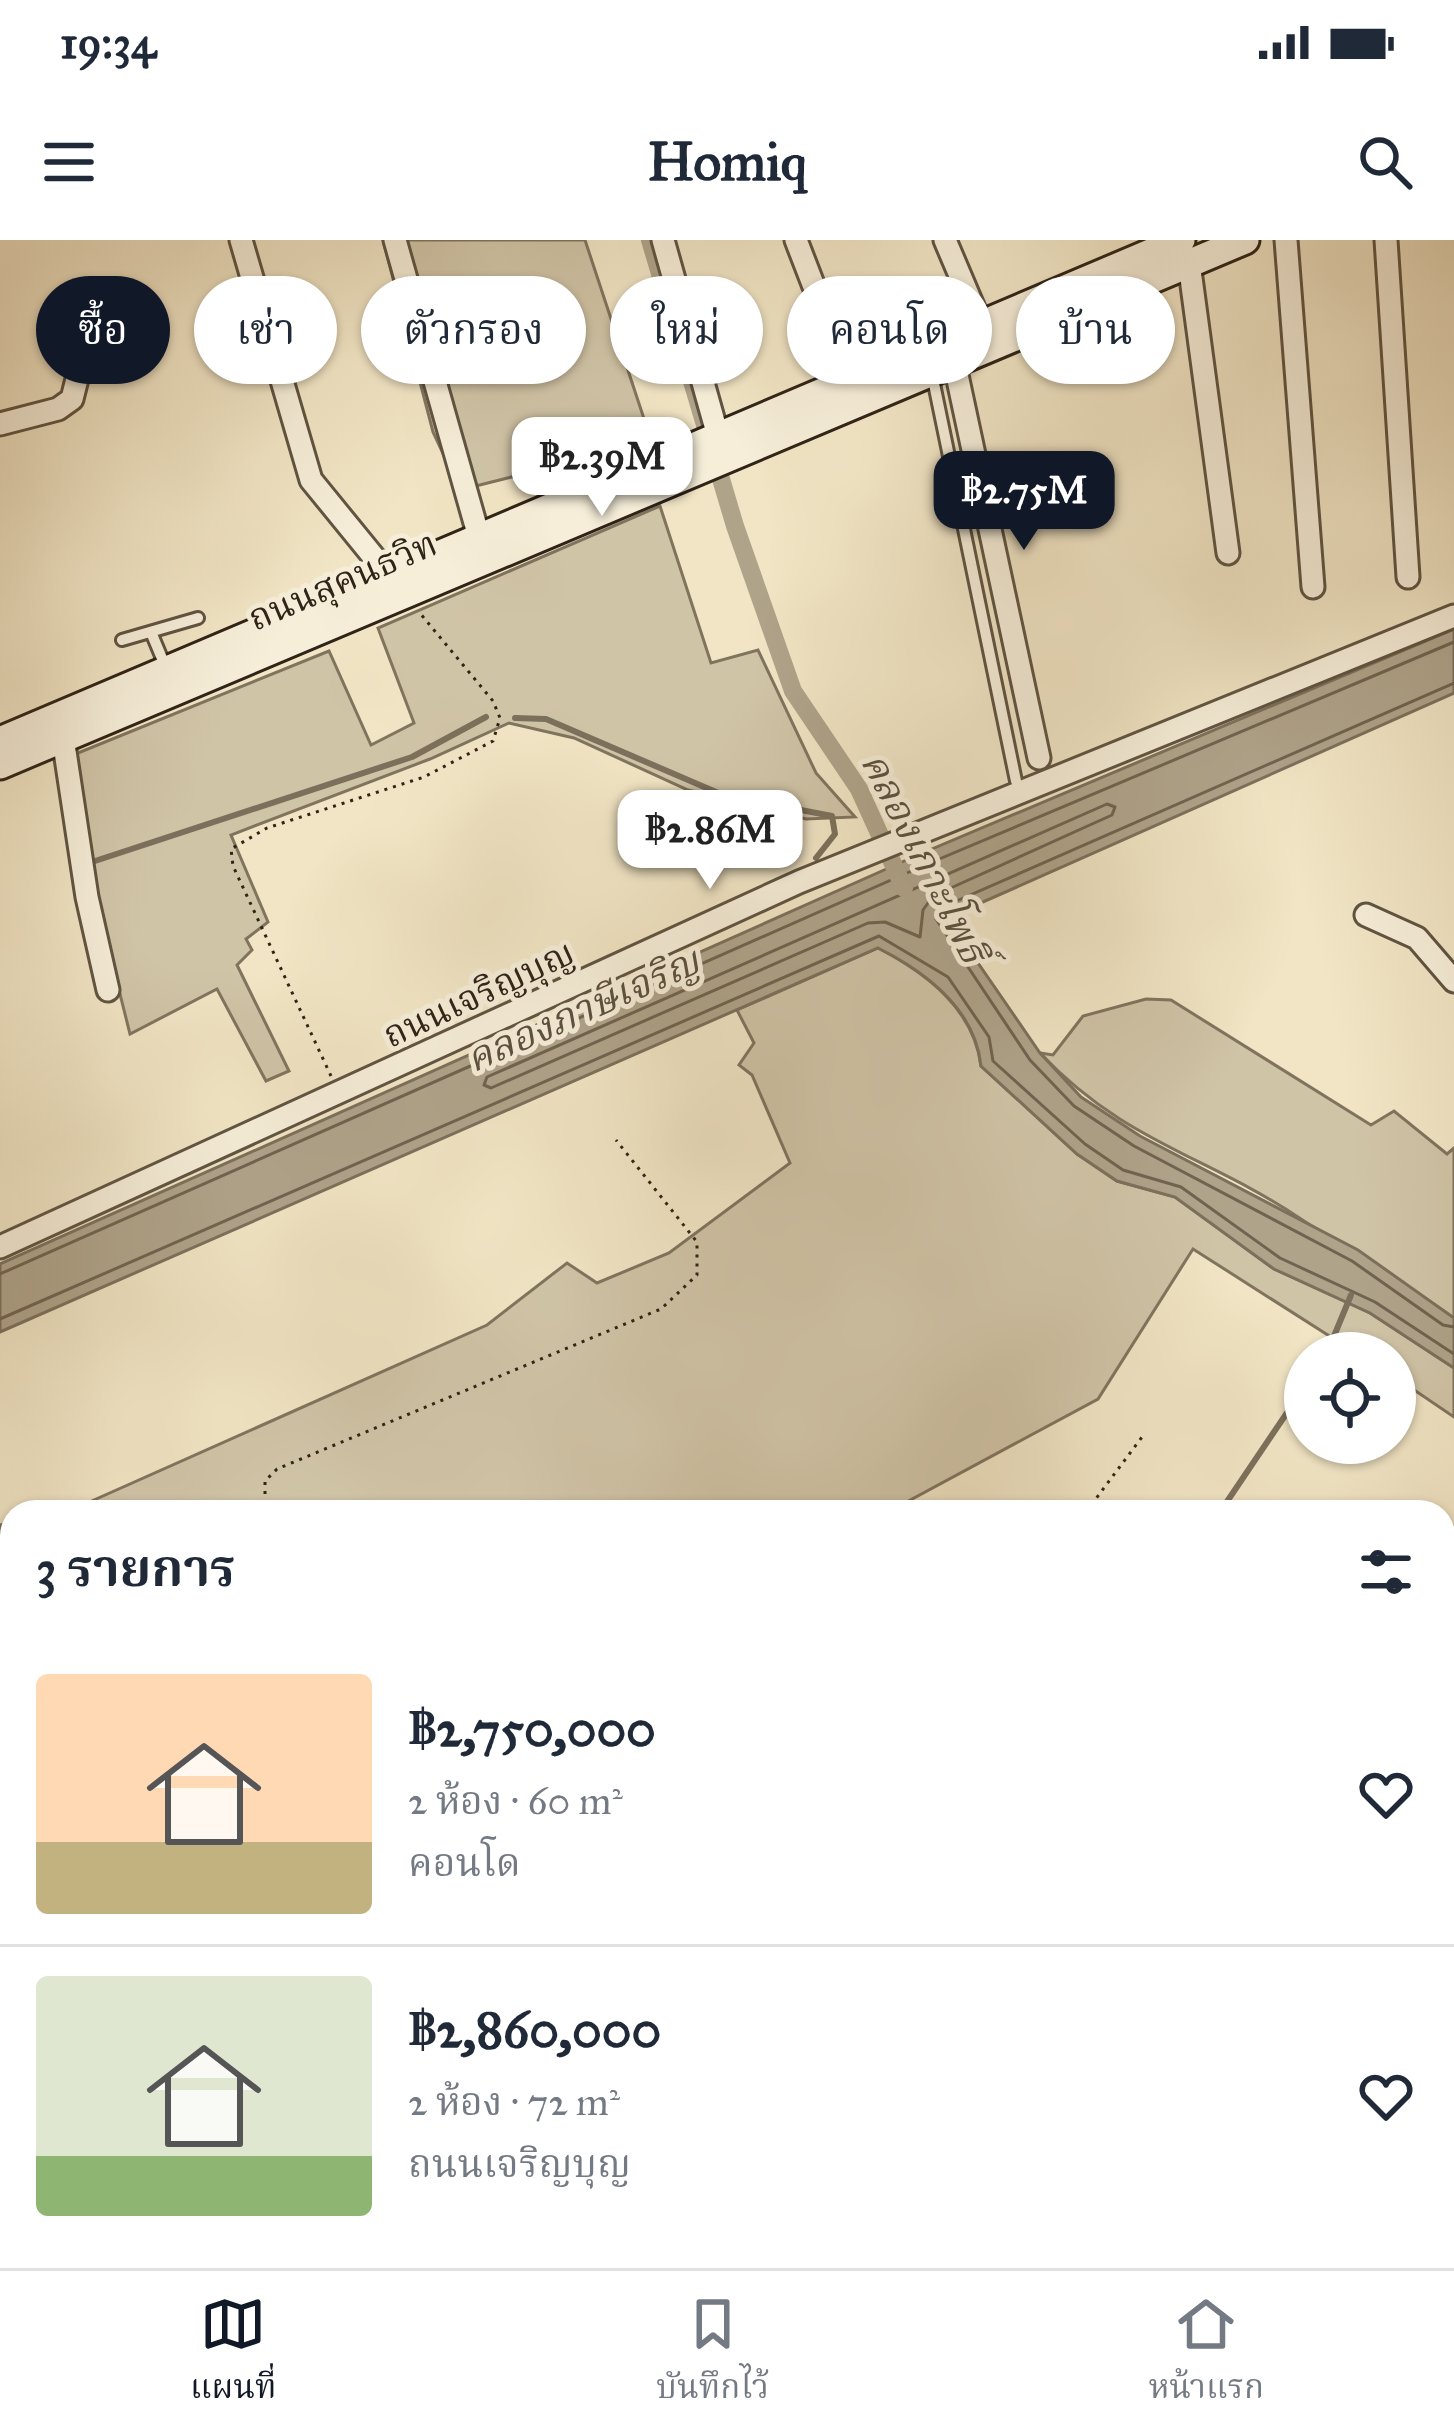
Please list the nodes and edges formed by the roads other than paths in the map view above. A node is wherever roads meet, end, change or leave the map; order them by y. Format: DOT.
graph roads {
  1 [pos="241,240"];
  2 [pos="395,240"];
  3 [pos="663,240"];
  4 [pos="796,240"];
  5 [pos="944,240"];
  6 [pos="1244,240"];
  7 [pos="1286,240"];
  8 [pos="1386,240"];
  9 [pos="1185,252"];
  10 [pos="810,276"];
  11 [pos="960,276"];
  12 [pos="992,321"];
  13 [pos="992,335"];
  14 [pos="76,384"];
  15 [pos="841,384"];
  16 [pos="877,384"];
  17 [pos="942,384"];
  18 [pos="943,384"];
  19 [pos="0,424"];
  20 [pos="718,436"];
  21 [pos="479,537"];
  22 [pos="1228,553"];
  23 [pos="1408,577"];
  24 [pos="396,584"];
  25 [pos="1313,586"];
  26 [pos="1454,616"];
  27 [pos="198,618"];
  28 [pos="151,632"];
  29 [pos="122,640"];
  30 [pos="167,670"];
  31 [pos="63,738"];
  32 [pos="0,741"];
  33 [pos="1039,758"];
  34 [pos="0,765"];
  35 [pos="1016,781"];
  36 [pos="1366,915"];
  37 [pos="1454,981"];
  38 [pos="108,990"];
  39 [pos="0,1247"];
  1 -- 24 [label="street"];
  2 -- 21 [label="street"];
  3 -- 20 [label="street"];
  4 -- 10 [label="street"];
  5 -- 11 [label="street"];
  6 -- 9 [label="main road, ถนนสุคนธวิท"];
  7 -- 25 [label="street"];
  8 -- 23 [label="street"];
  9 -- 12 [label="main road, ถนนสุคนธวิท"];
  9 -- 13 [label="main road, ถนนสุคนธวิท"];
  9 -- 22 [label="street"];
  14 -- 19 [label="street"];
  15 -- 20 [label="main road, ถนนสุคนธวิท"];
  16 -- 24 [label="main road, ถนนสุคนธวิท"];
  17 -- 35 [label="lane"];
  18 -- 33 [label="street"];
  20 -- 21 [label="main road, ถนนสุคนธวิท"];
  21 -- 24 [label="main road, ถนนสุคนธวิท"];
  24 -- 30 [label="main road, ถนนสุคนธวิท"];
  24 -- 31 [label="main road, ถนนสุคนธวิท"];
  26 -- 39 [label="street, ถนนเจริญบุญ"];
  27 -- 28 [label="lane"];
  28 -- 29 [label="lane"];
  28 -- 30 [label="lane"];
  30 -- 32 [label="main road, ถนนสุคนธวิท"];
  31 -- 34 [label="main road, ถนนสุคนธวิท"];
  31 -- 38 [label="street"];
  36 -- 37 [label="street"];
}
